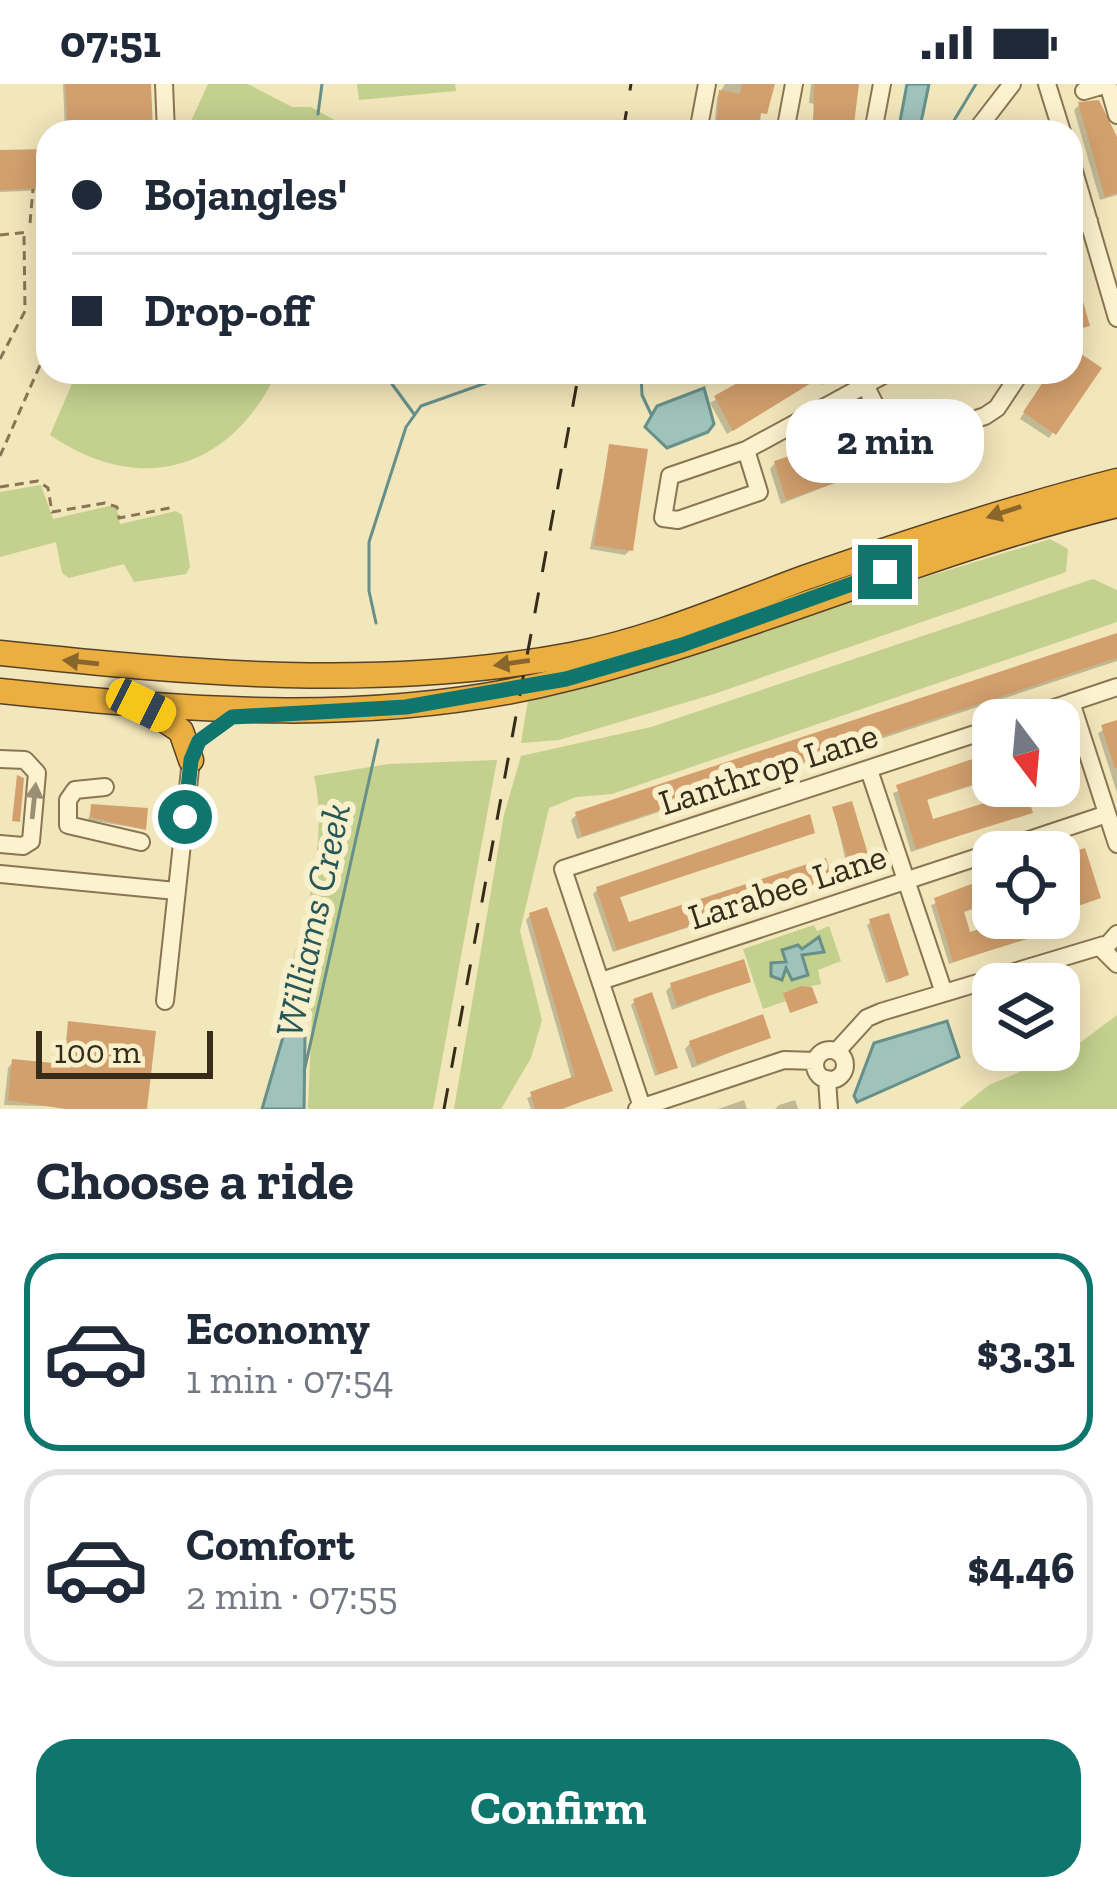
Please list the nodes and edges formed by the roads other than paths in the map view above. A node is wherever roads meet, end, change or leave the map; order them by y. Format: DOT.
graph roads {
  1 [pos="164,84"];
  2 [pos="707,84"];
  3 [pos="794,84"];
  4 [pos="882,84"];
  5 [pos="1012,84"];
  6 [pos="1047,84"];
  7 [pos="1084,91"];
  8 [pos="1117,115"];
  9 [pos="166,120"];
  10 [pos="700,120"];
  11 [pos="787,120"];
  12 [pos="875,120"];
  13 [pos="984,120"];
  14 [pos="1058,120"];
  15 [pos="1083,199"];
  16 [pos="1090,221"];
  17 [pos="1083,223"];
  18 [pos="1117,318"];
  19 [pos="1013,384"];
  20 [pos="865,385"];
  21 [pos="746,450"];
  22 [pos="1117,477"];
  23 [pos="1117,505"];
  24 [pos="1117,516"];
  25 [pos="1065,518"];
  26 [pos="0,653"];
  27 [pos="1117,687"];
  28 [pos="0,691"];
  29 [pos="1080,699"];
  30 [pos="141,705"];
  31 [pos="247,713"];
  32 [pos="1080,730"];
  33 [pos="972,735"];
  34 [pos="0,759"];
  35 [pos="191,760"];
  36 [pos="869,770"];
  37 [pos="105,787"];
  38 [pos="1107,814"];
  39 [pos="1056,831"];
  40 [pos="141,842"];
  41 [pos="0,844"];
  42 [pos="1117,844"];
  43 [pos="972,859"];
  44 [pos="0,874"];
  45 [pos="905,881"];
  46 [pos="176,891"];
  47 [pos="1110,940"];
  48 [pos="1117,964"];
  49 [pos="601,982"];
  50 [pos="944,993"];
  51 [pos="165,1001"];
  52 [pos="836,1051"];
  53 [pos="815,1061"];
  54 [pos="826,1079"];
  55 [pos="639,1108"];
  56 [pos="829,1109"];
  1 -- 9 [label="street"];
  2 -- 10 [label="street"];
  3 -- 11 [label="street"];
  4 -- 12 [label="street"];
  5 -- 13 [label="street"];
  6 -- 14 [label="street"];
  7 -- 8 [label="street"];
  15 -- 16 [label="street"];
  16 -- 17 [label="street"];
  16 -- 18 [label="street"];
  19 -- 20 [label="street"];
  20 -- 21 [label="street"];
  21 -- 21 [label="street"];
  22 -- 26 [label="highway, one-way"];
  23 -- 25 [label="highway"];
  24 -- 25 [label="highway"];
  25 -- 31 [label="highway"];
  27 -- 29 [label="street"];
  28 -- 30 [label="highway"];
  30 -- 31 [label="highway"];
  30 -- 35 [label="highway"];
  31 -- 35 [label="highway"];
  32 -- 38 [label="street"];
  33 -- 36 [label="street, Lanthrop Lane"];
  41 -- 34 [label="street, one-way"];
  35 -- 46 [label="street"];
  36 -- 45 [label="street"];
  36 -- 49 [label="street, Lanthrop Lane"];
  37 -- 40 [label="street"];
  38 -- 39 [label="street, Larabee Lane"];
  38 -- 42 [label="street"];
  43 -- 45 [label="street, Larabee Lane"];
  44 -- 46 [label="street"];
  45 -- 49 [label="street, Larabee Lane"];
  45 -- 50 [label="street"];
  46 -- 51 [label="street"];
  47 -- 48 [label="street"];
  47 -- 50 [label="street"];
  49 -- 55 [label="street"];
  50 -- 52 [label="street"];
  52 -- 53 [label="street"];
  52 -- 54 [label="street"];
  53 -- 54 [label="street"];
  53 -- 55 [label="street"];
  54 -- 56 [label="street"];
}
